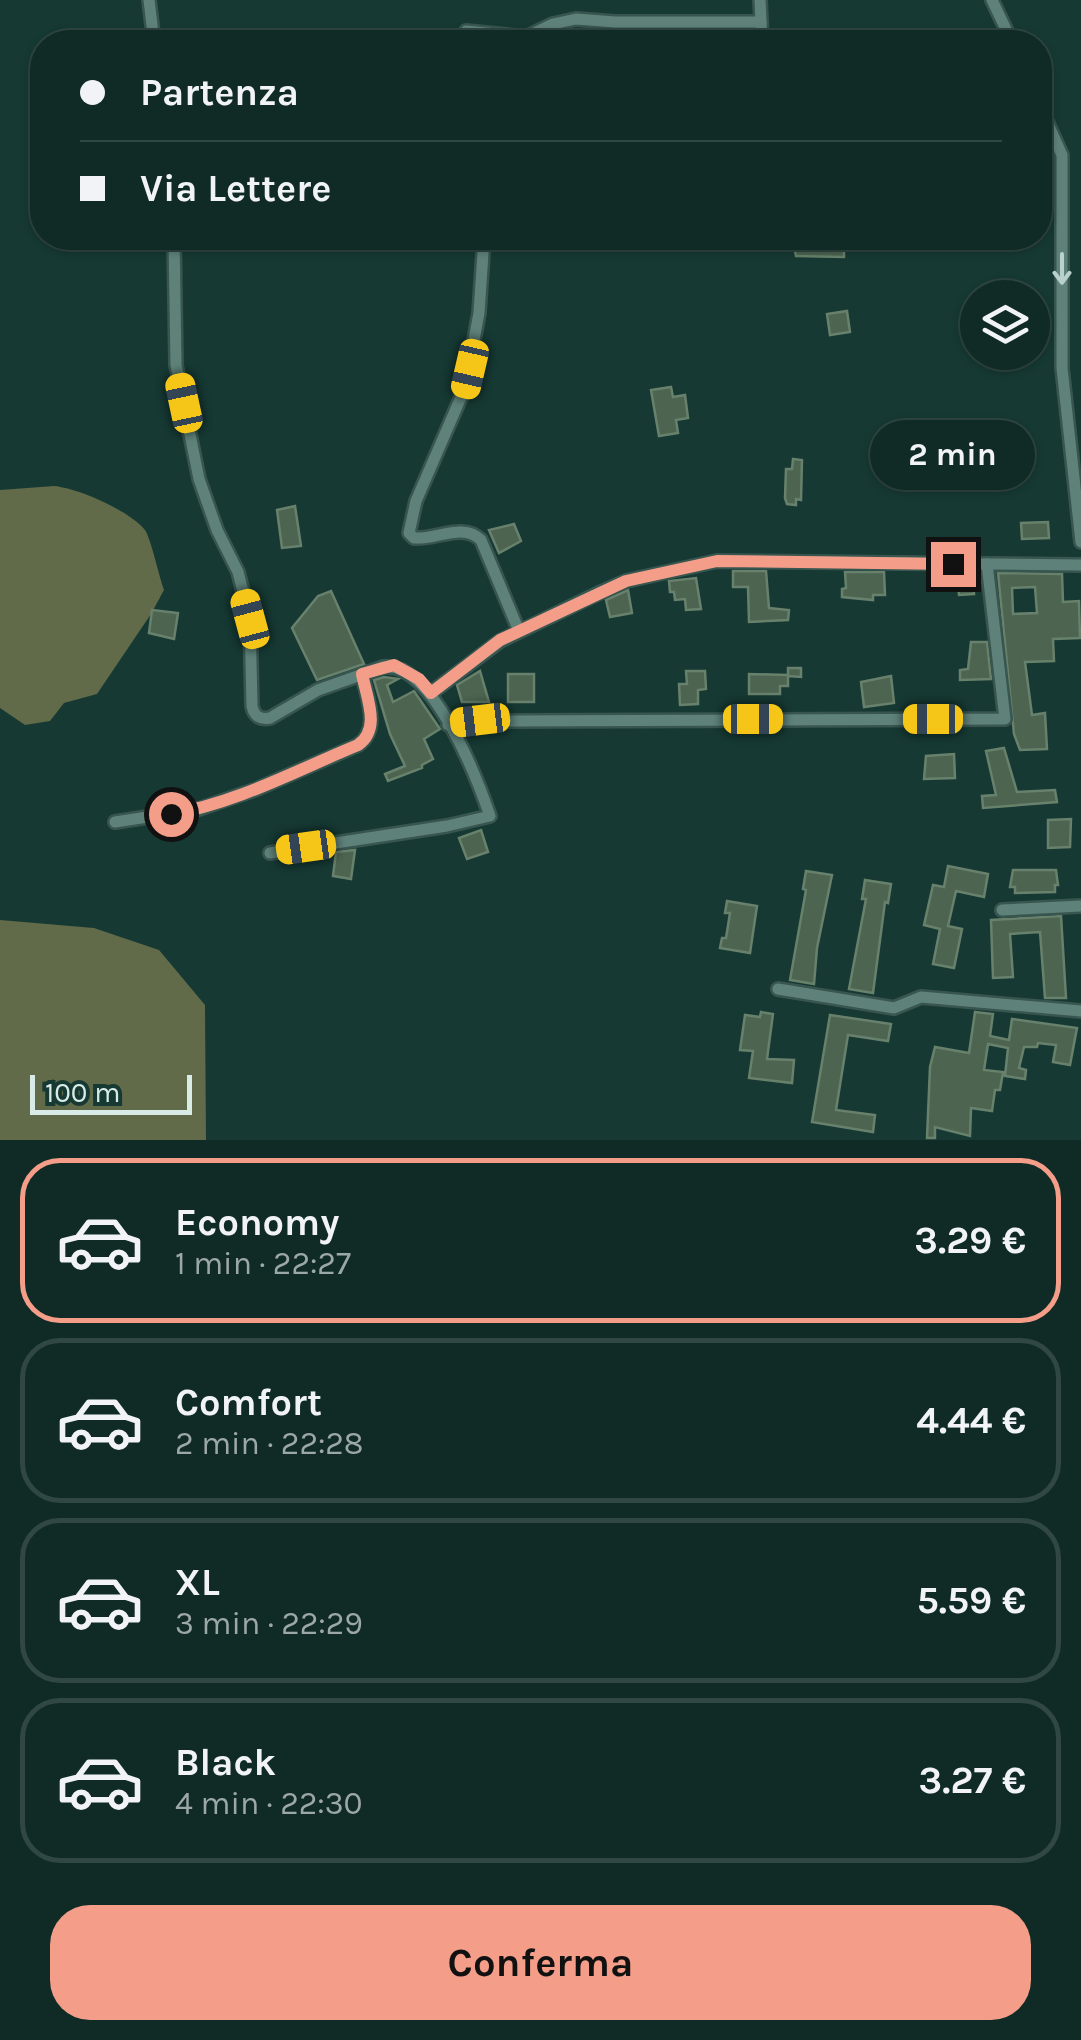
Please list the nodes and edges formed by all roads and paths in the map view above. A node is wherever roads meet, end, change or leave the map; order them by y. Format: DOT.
graph roads {
  1 [pos="150,0"];
  2 [pos="760,0"];
  3 [pos="992,0"];
  4 [pos="761,22"];
  5 [pos="548,27"];
  6 [pos="153,30"];
  7 [pos="541,30"];
  8 [pos="546,30"];
  9 [pos="761,30"];
  10 [pos="1006,30"];
  11 [pos="1052,133"];
  12 [pos="174,250"];
  13 [pos="483,250"];
  14 [pos="1081,542"];
  15 [pos="987,564"];
  16 [pos="1081,565"];
  17 [pos="518,631"];
  18 [pos="362,674"];
  19 [pos="431,693"];
  20 [pos="448,724"];
  21 [pos="115,822"];
  22 [pos="270,852"];
  23 [pos="1081,906"];
  24 [pos="1002,910"];
  25 [pos="778,989"];
  26 [pos="1081,1011"];
  1 -- 6 [label="street"];
  2 -- 4 [label="street"];
  3 -- 10 [label="street"];
  4 -- 5 [label="street"];
  4 -- 9 [label="street"];
  5 -- 7 [label="street"];
  5 -- 8 [label="street"];
  11 -- 14 [label="street, one-way"];
  12 -- 18 [label="street"];
  13 -- 17 [label="street"];
  15 -- 16 [label="street"];
  15 -- 17 [label="street"];
  15 -- 20 [label="street"];
  17 -- 19 [label="street"];
  18 -- 19 [label="street"];
  18 -- 21 [label="street"];
  19 -- 20 [label="street"];
  20 -- 22 [label="street"];
  23 -- 24 [label="street"];
  25 -- 26 [label="street"];
}
